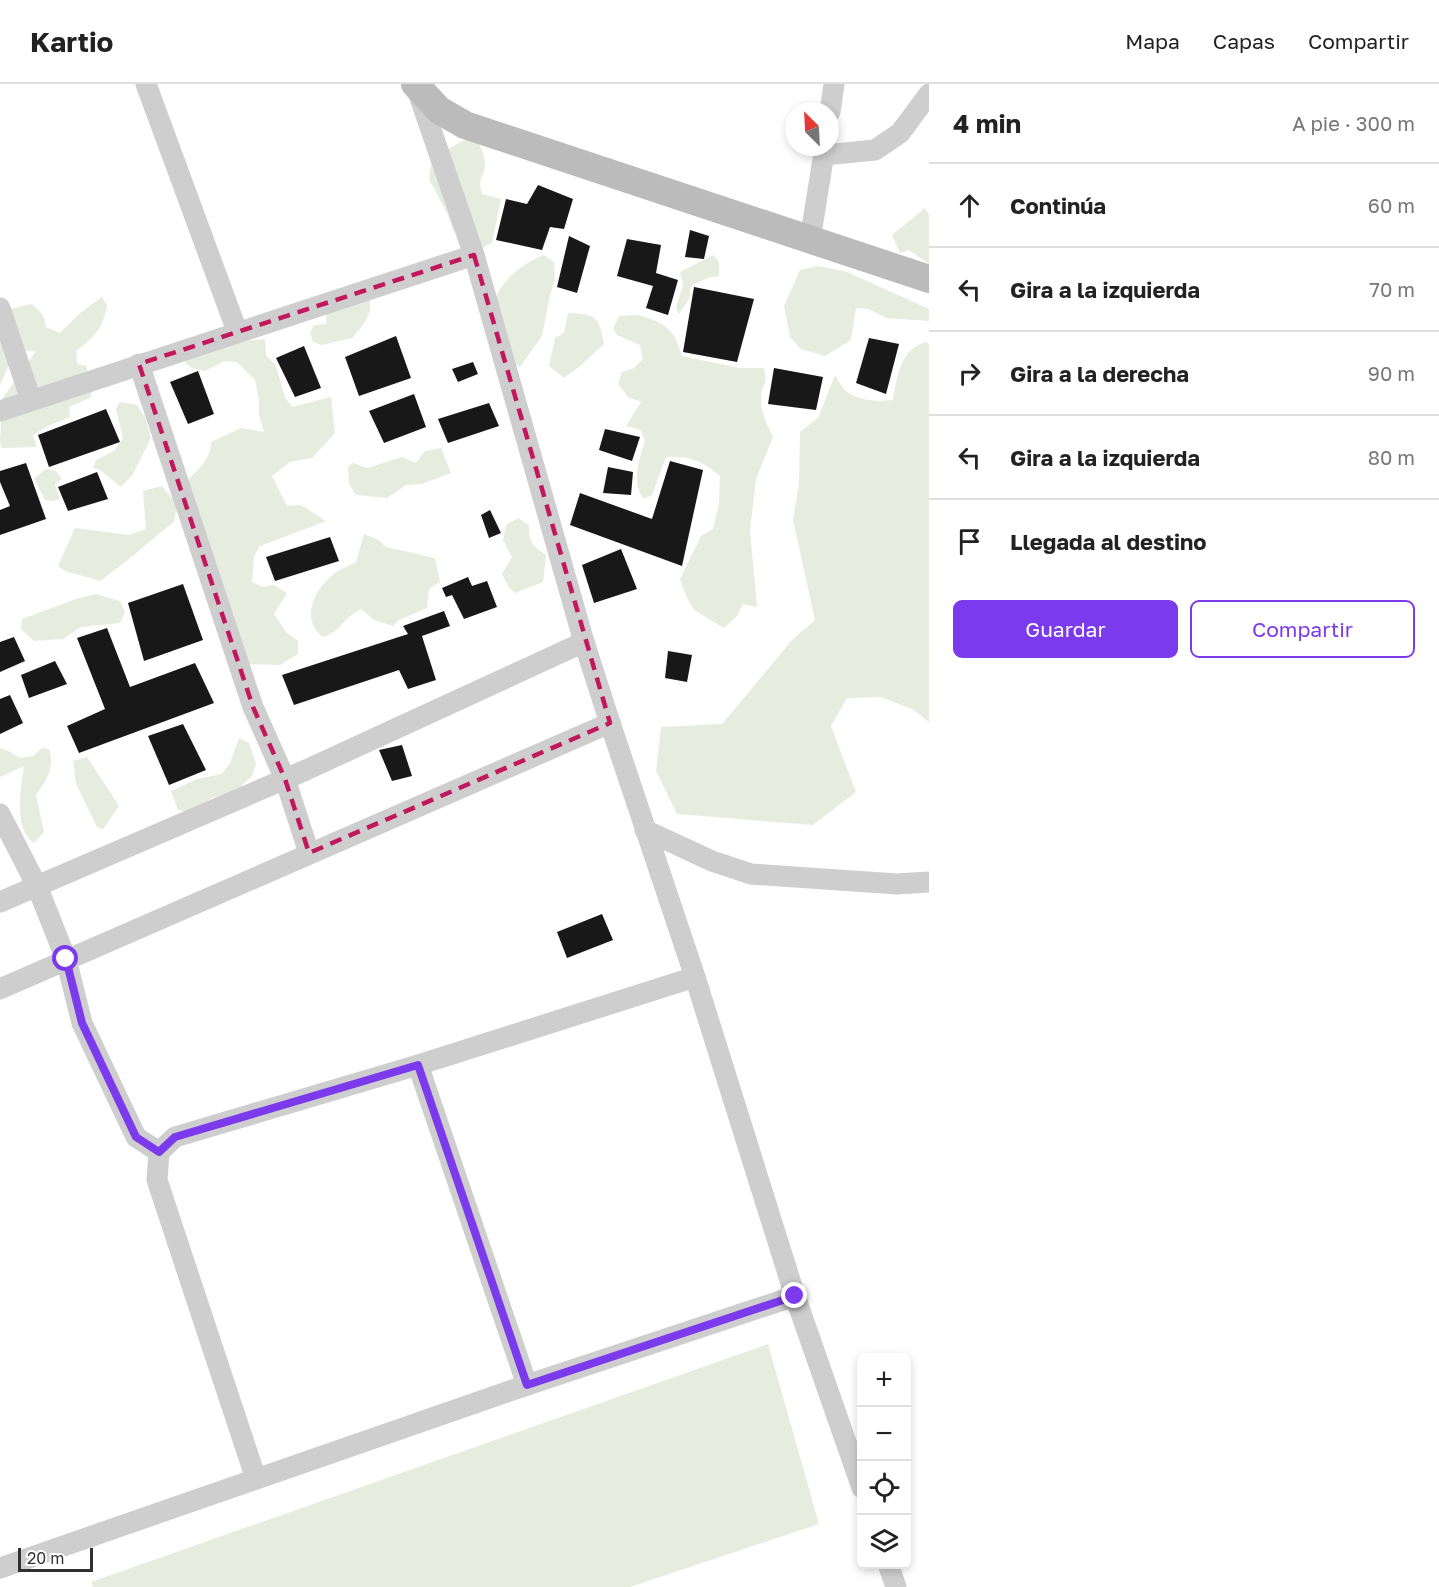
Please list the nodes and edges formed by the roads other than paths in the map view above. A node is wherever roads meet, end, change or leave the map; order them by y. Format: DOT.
graph roads {
  1 [pos="146,84"];
  2 [pos="834,84"];
  3 [pos="416,85"];
  4 [pos="929,94"];
  5 [pos="831,102"];
  6 [pos="839,151"];
  7 [pos="824,156"];
  8 [pos="810,240"];
  9 [pos="474,255"];
  10 [pos="929,279"];
  11 [pos="0,308"];
  12 [pos="237,331"];
  13 [pos="139,364"];
  14 [pos="31,400"];
  15 [pos="0,411"];
  16 [pos="585,642"];
  17 [pos="610,723"];
  18 [pos="285,779"];
  19 [pos="0,814"];
  20 [pos="645,830"];
  21 [pos="309,853"];
  22 [pos="929,882"];
  23 [pos="37,886"];
  24 [pos="0,902"];
  25 [pos="66,959"];
  26 [pos="695,977"];
  27 [pos="0,989"];
  28 [pos="418,1065"];
  29 [pos="159,1152"];
  30 [pos="795,1296"];
  31 [pos="527,1385"];
  32 [pos="857,1476"];
  33 [pos="256,1479"];
  34 [pos="0,1568"];
  35 [pos="890,1569"];
  36 [pos="896,1587"];
  1 -- 12 [label="street"];
  2 -- 5 [label="street"];
  3 -- 8 [label="street"];
  3 -- 9 [label="street"];
  4 -- 6 [label="street"];
  7 -- 8 [label="street"];
  8 -- 10 [label="street"];
  9 -- 12 [label="street"];
  9 -- 16 [label="street"];
  11 -- 14 [label="street"];
  12 -- 13 [label="street"];
  13 -- 14 [label="street"];
  13 -- 18 [label="street"];
  14 -- 15 [label="street"];
  16 -- 17 [label="street"];
  16 -- 18 [label="street"];
  17 -- 20 [label="street"];
  17 -- 21 [label="street"];
  18 -- 21 [label="street"];
  18 -- 23 [label="street"];
  19 -- 23 [label="street"];
  20 -- 22 [label="street"];
  20 -- 26 [label="street"];
  21 -- 25 [label="street"];
  23 -- 24 [label="street"];
  23 -- 25 [label="street"];
  25 -- 27 [label="street"];
  25 -- 29 [label="street"];
  26 -- 28 [label="street"];
  26 -- 30 [label="street"];
  28 -- 29 [label="street"];
  28 -- 31 [label="street"];
  29 -- 33 [label="street"];
  30 -- 31 [label="street"];
  30 -- 32 [label="street"];
  31 -- 33 [label="street"];
  33 -- 34 [label="street"];
  35 -- 36 [label="street"];
}
